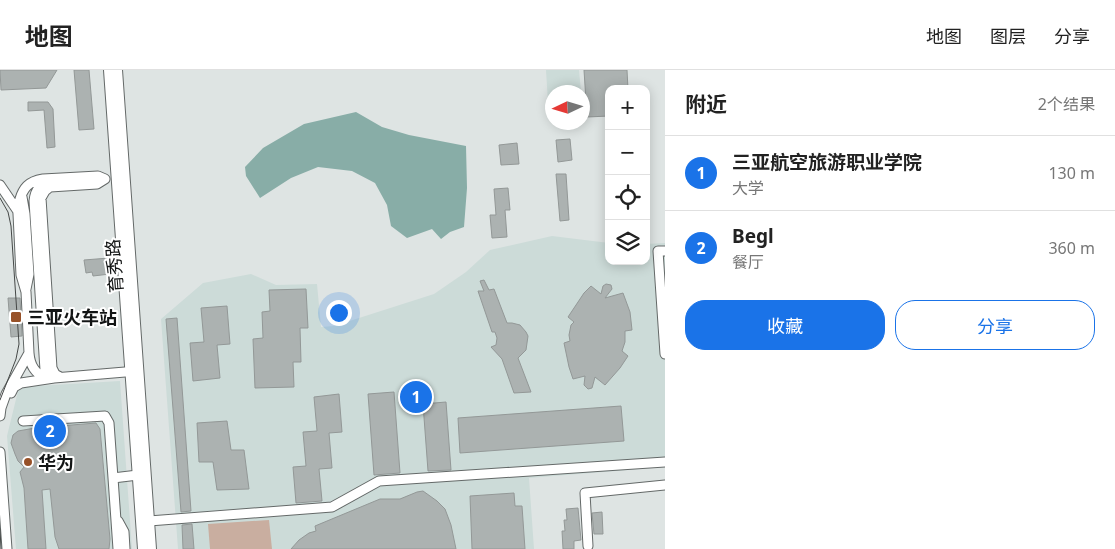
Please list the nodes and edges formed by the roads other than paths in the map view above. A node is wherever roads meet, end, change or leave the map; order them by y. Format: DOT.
graph roads {
  1 [pos="109,70"];
  2 [pos="117,70"];
  3 [pos="104,179"];
  4 [pos="121,181"];
  5 [pos="0,185"];
  6 [pos="22,195"];
  7 [pos="18,210"];
  8 [pos="665,250"];
  9 [pos="26,292"];
  10 [pos="29,353"];
  11 [pos="665,354"];
  12 [pos="134,372"];
  13 [pos="53,378"];
  14 [pos="0,415"];
  15 [pos="23,421"];
  16 [pos="0,452"];
  17 [pos="665,462"];
  18 [pos="138,476"];
  19 [pos="113,478"];
  20 [pos="665,485"];
  21 [pos="116,517"];
  22 [pos="149,521"];
  23 [pos="588,546"];
  24 [pos="7,549"];
  25 [pos="118,549"];
  26 [pos="125,549"];
  27 [pos="143,549"];
  28 [pos="151,549"];
  1 -- 4 [label="main road, 育秀路"];
  2 -- 4 [label="main road, 育秀路"];
  3 -- 4 [label="street"];
  3 -- 6 [label="street"];
  3 -- 13 [label="street"];
  4 -- 12 [label="main road, 育秀路"];
  5 -- 7 [label="street"];
  6 -- 7 [label="street"];
  6 -- 9 [label="street"];
  7 -- 9 [label="street"];
  8 -- 11 [label="street"];
  9 -- 10 [label="street"];
  10 -- 13 [label="street"];
  10 -- 14 [label="street"];
  12 -- 13 [label="street"];
  12 -- 18 [label="main road, 育秀路"];
  12 -- 22 [label="main road, 育秀路"];
  13 -- 14 [label="street"];
  15 -- 19 [label="street"];
  16 -- 24 [label="street"];
  17 -- 22 [label="street"];
  18 -- 19 [label="street"];
  18 -- 27 [label="main road, 育秀路"];
  19 -- 21 [label="street"];
  20 -- 23 [label="street"];
  21 -- 25 [label="street"];
  21 -- 26 [label="street"];
  22 -- 28 [label="main road, 育秀路"];
}
